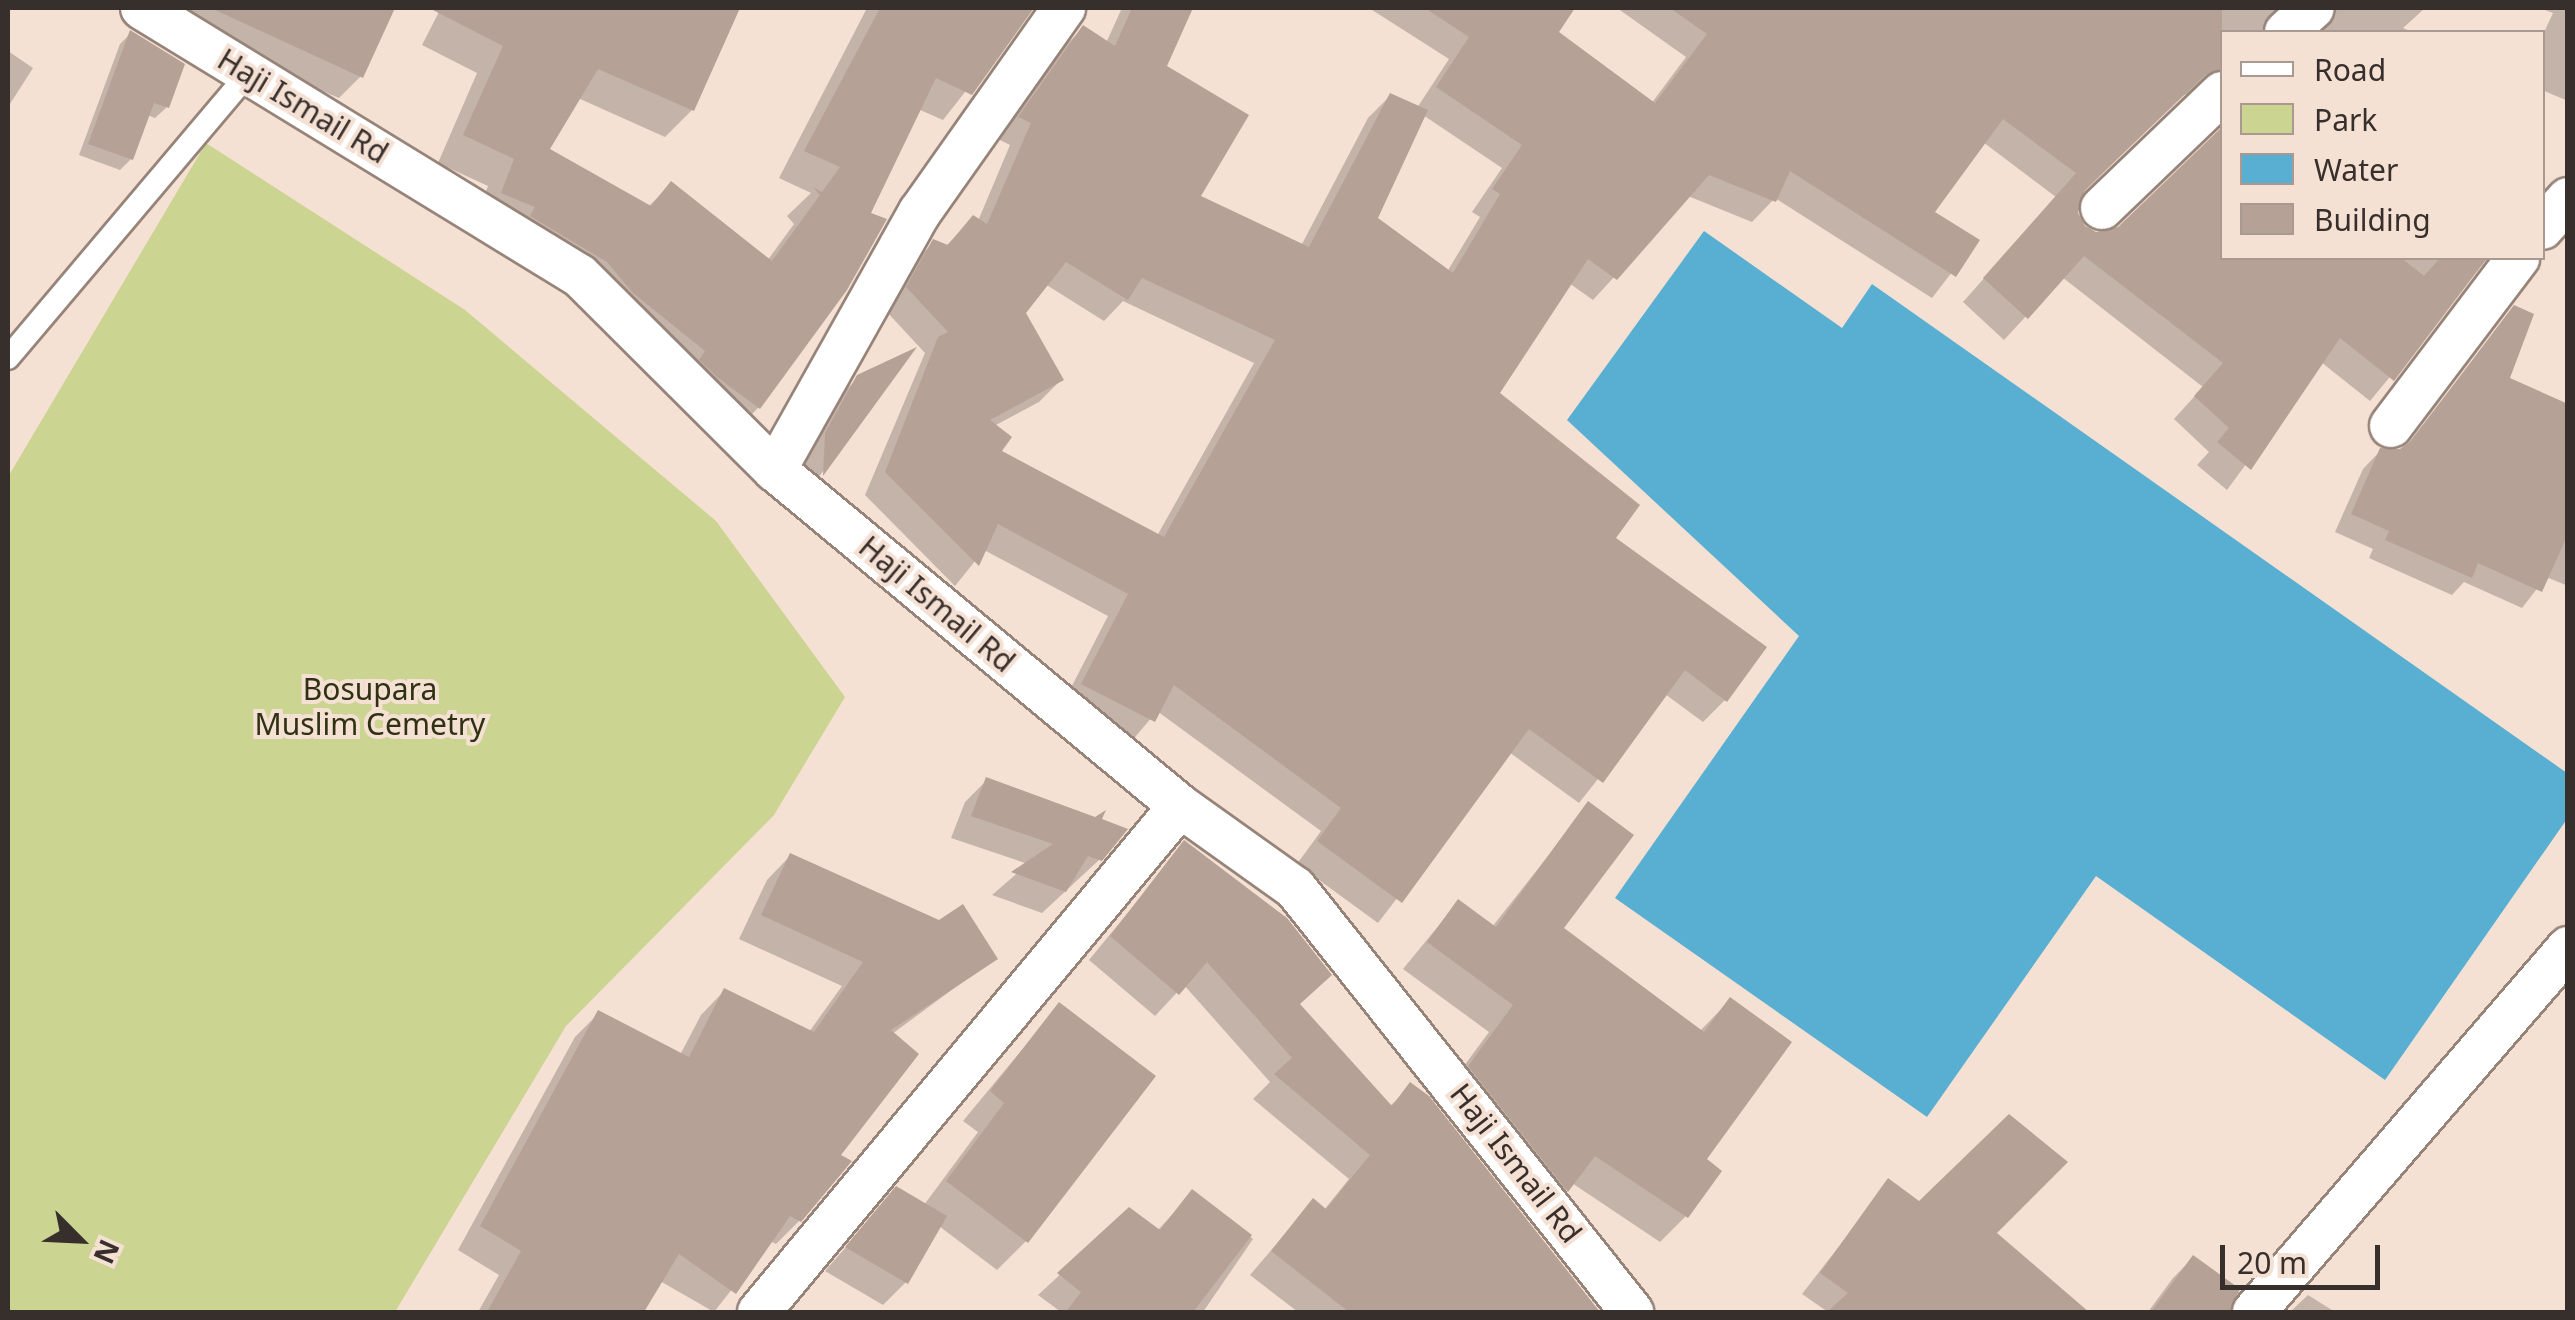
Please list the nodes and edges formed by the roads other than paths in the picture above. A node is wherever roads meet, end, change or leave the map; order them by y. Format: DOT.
graph roads {
  1 [pos="142,8"];
  2 [pos="1064,8"];
  3 [pos="2313,8"];
  4 [pos="2288,30"];
  5 [pos="249,73"];
  6 [pos="2220,95"];
  7 [pos="2568,199"];
  8 [pos="2102,208"];
  9 [pos="2545,225"];
  10 [pos="2516,260"];
  11 [pos="8,358"];
  12 [pos="2391,426"];
  13 [pos="775,470"];
  14 [pos="1180,806"];
  15 [pos="2568,948"];
  16 [pos="760,1312"];
  17 [pos="1632,1312"];
  18 [pos="2254,1312"];
  1 -- 5 [label="street, Haji Ismail Rd"];
  2 -- 13 [label="street"];
  3 -- 4 [label="street"];
  5 -- 11 [label="lane"];
  5 -- 13 [label="street, Haji Ismail Rd"];
  6 -- 8 [label="street"];
  7 -- 9 [label="street"];
  10 -- 12 [label="street"];
  13 -- 14 [label="street, Haji Ismail Rd"];
  14 -- 16 [label="street"];
  14 -- 17 [label="street, Haji Ismail Rd"];
  15 -- 18 [label="street"];
}
